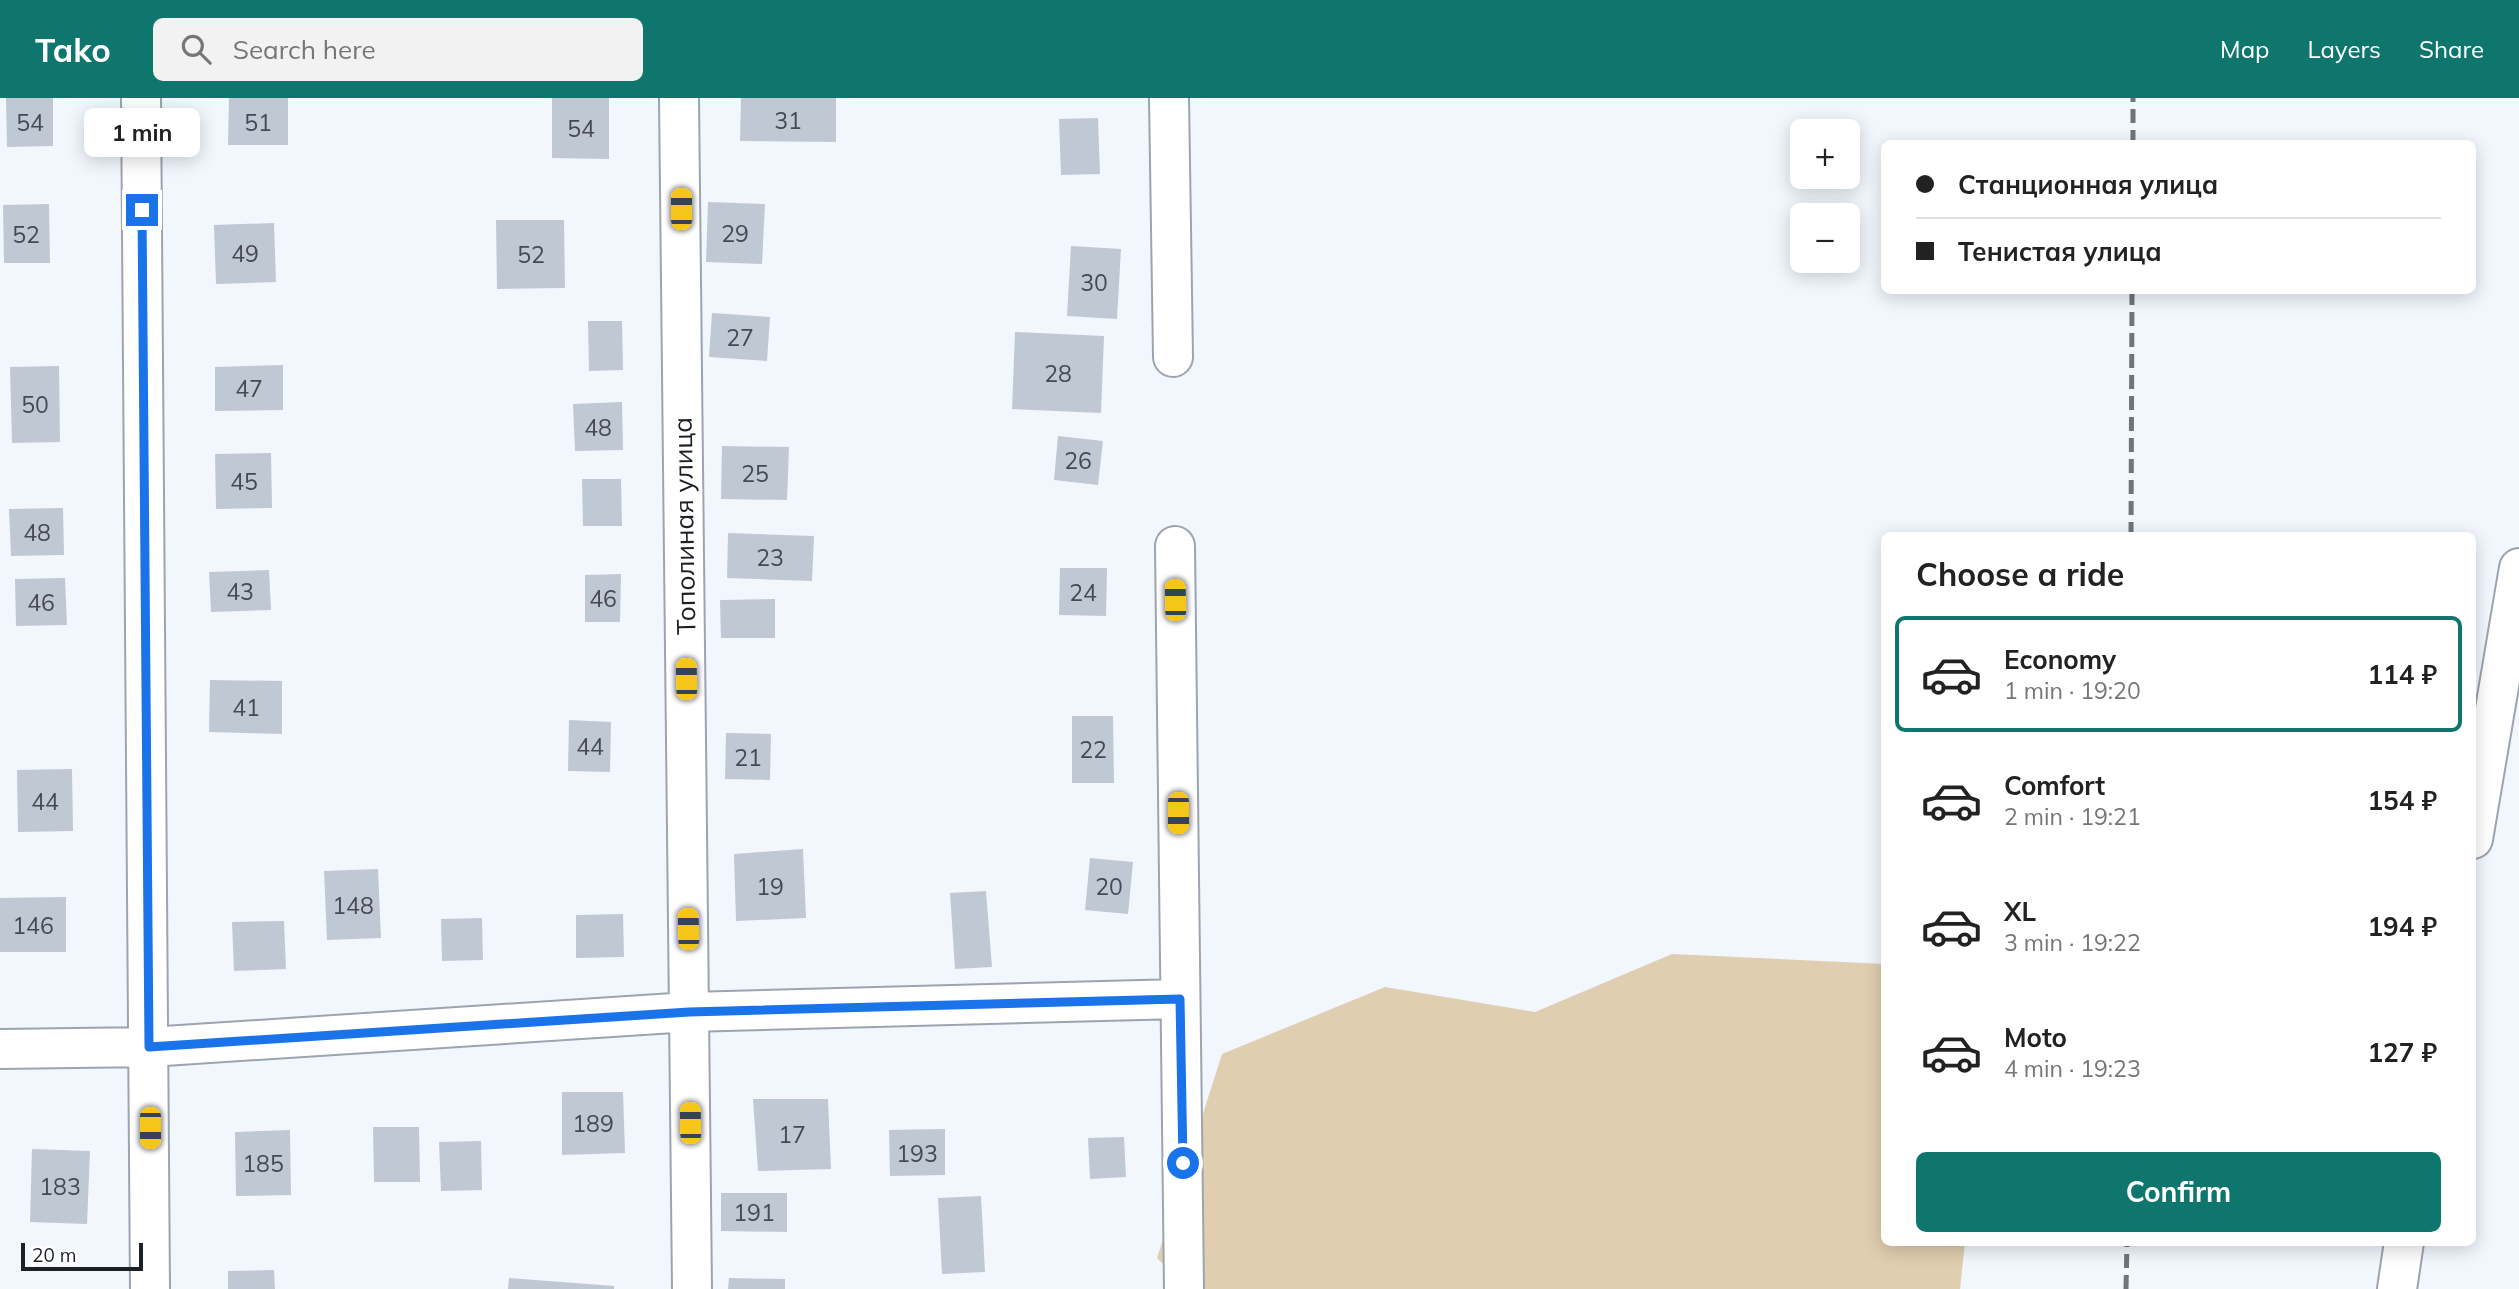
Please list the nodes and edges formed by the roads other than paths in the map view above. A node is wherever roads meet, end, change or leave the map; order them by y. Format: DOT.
graph roads {
  1 [pos="141,98"];
  2 [pos="680,98"];
  3 [pos="1169,98"];
  4 [pos="1173,356"];
  5 [pos="1175,546"];
  6 [pos="2519,568"];
  7 [pos="2476,821"];
  8 [pos="1180,999"];
  9 [pos="689,1012"];
  10 [pos="149,1047"];
  11 [pos="0,1049"];
  12 [pos="2403,1246"];
  13 [pos="150,1289"];
  14 [pos="692,1289"];
  15 [pos="1184,1289"];
  16 [pos="2397,1289"];
  1 -- 10 [label="street"];
  2 -- 9 [label="street, Тополиная улица"];
  3 -- 4 [label="street"];
  5 -- 8 [label="street"];
  6 -- 7 [label="street"];
  8 -- 9 [label="street"];
  8 -- 15 [label="street"];
  9 -- 10 [label="street"];
  9 -- 14 [label="street, Тополиная улица"];
  10 -- 11 [label="street"];
  10 -- 13 [label="street"];
  12 -- 16 [label="street"];
}
